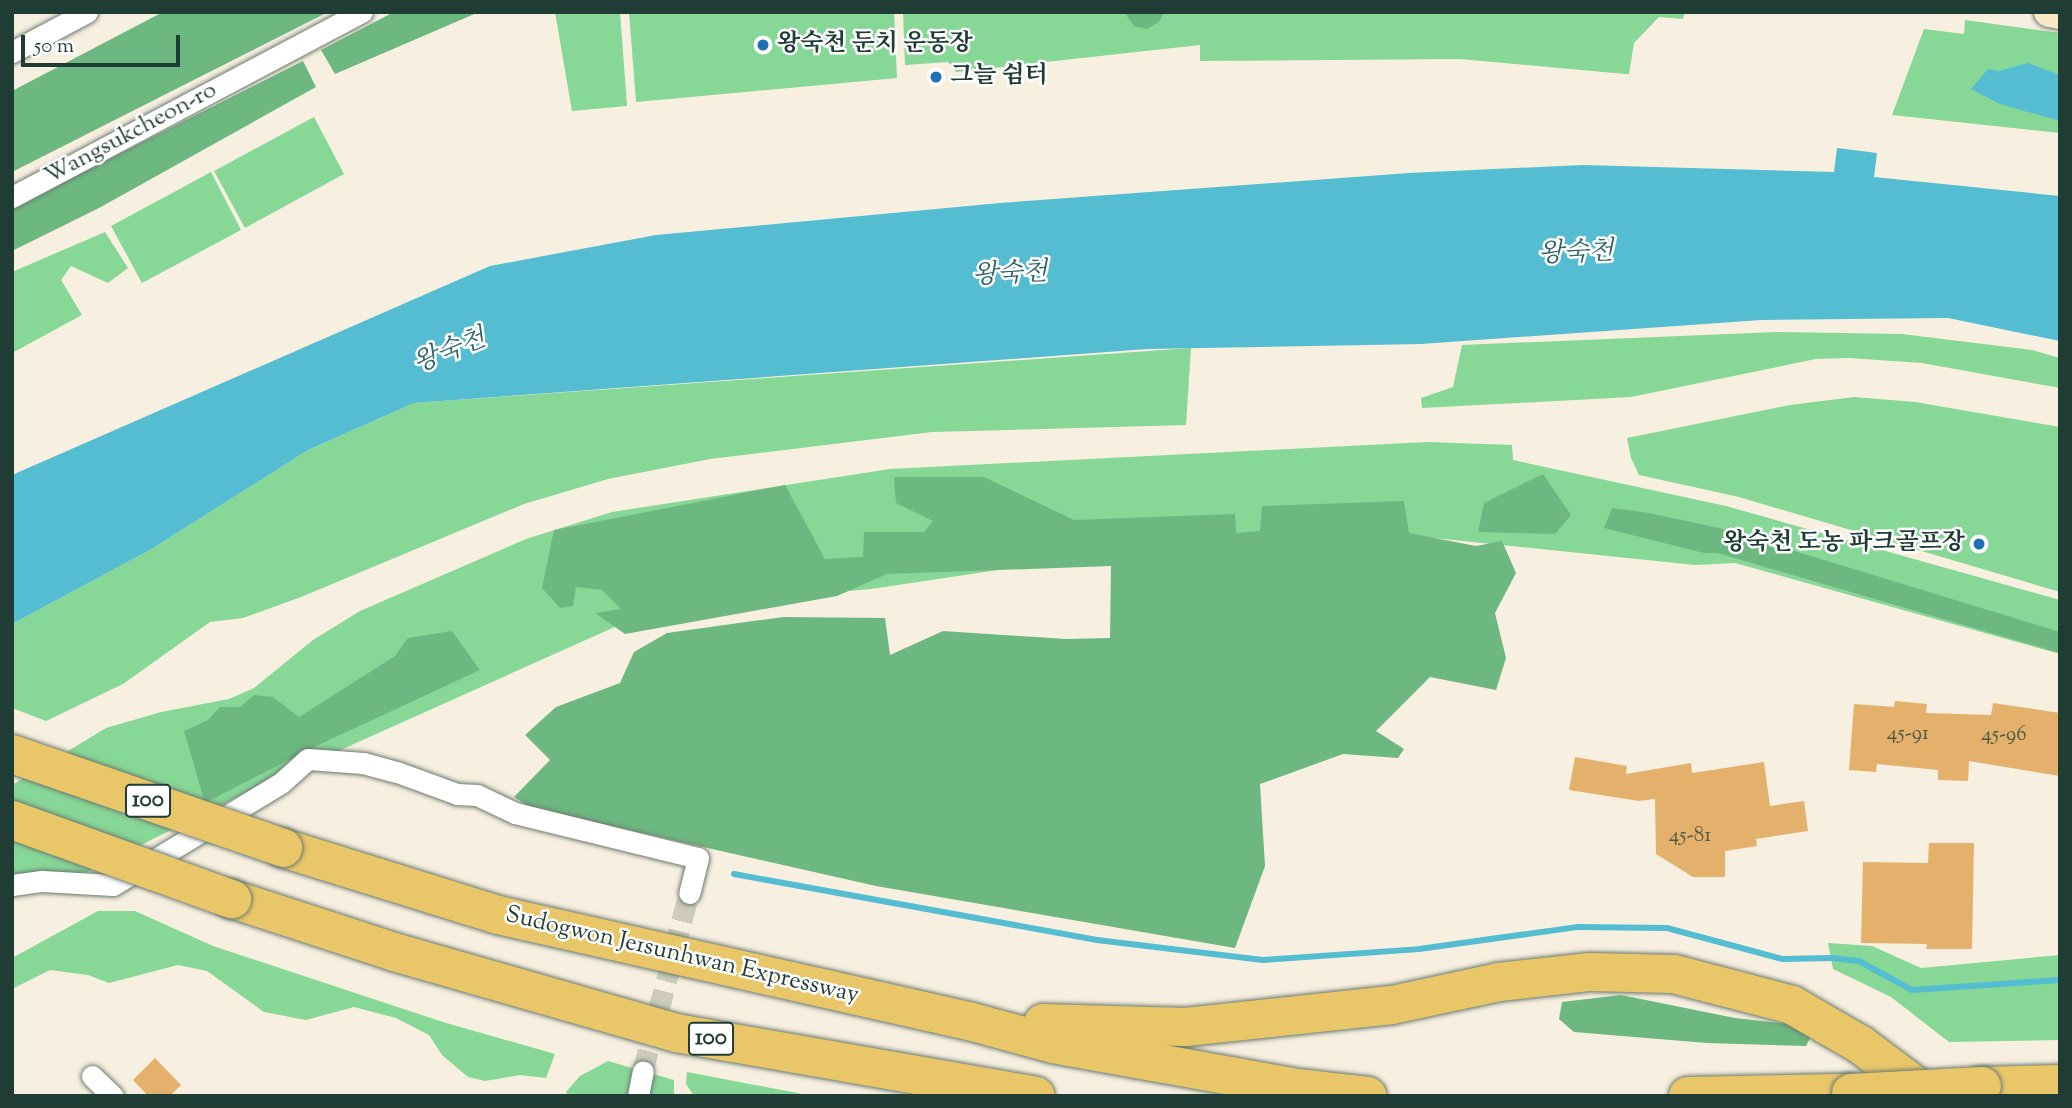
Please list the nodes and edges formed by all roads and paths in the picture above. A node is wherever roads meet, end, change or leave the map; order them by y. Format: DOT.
graph roads {
  1 [pos="87,12"];
  2 [pos="362,12"];
  3 [pos="2049,12"];
  4 [pos="2060,14"];
  5 [pos="12,52"];
  6 [pos="12,197"];
  7 [pos="12,754"];
  8 [pos="12,820"];
  9 [pos="12,885"];
  10 [pos="689,893"];
  11 [pos="969,1021"];
  12 [pos="643,1071"];
  13 [pos="92,1076"];
  14 [pos="2060,1084"];
  15 [pos="113,1096"];
  16 [pos="638,1096"];
  17 [pos="1036,1096"];
  18 [pos="1368,1096"];
  19 [pos="1688,1096"];
  20 [pos="1928,1096"];
  1 -- 5 [label="street"];
  2 -- 6 [label="street, Wangsukcheon-ro"];
  3 -- 4 [label="street"];
  7 -- 11 [label="highway, Sudogwon Je1sunhwan Expressway / 100, bridge"];
  8 -- 17 [label="highway, 100, bridge"];
  9 -- 10 [label="street"];
  11 -- 18 [label="highway, Sudogwon Je1sunhwan Expressway / 100"];
  11 -- 20 [label="highway"];
  12 -- 16 [label="street"];
  13 -- 15 [label="street"];
  14 -- 19 [label="highway, bridge"];
}
